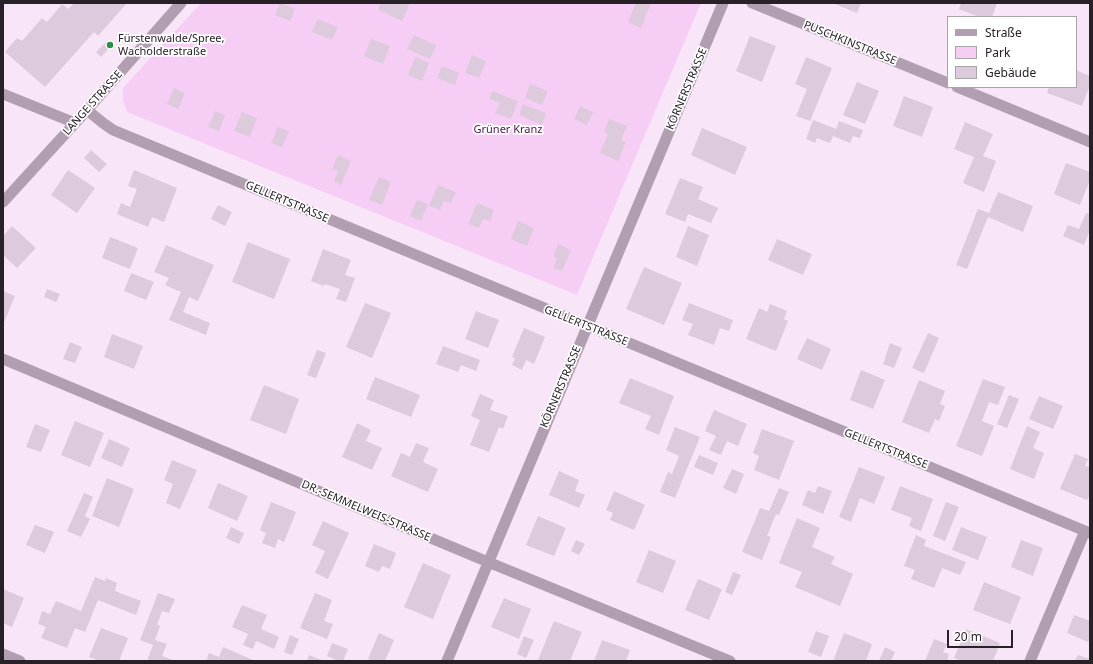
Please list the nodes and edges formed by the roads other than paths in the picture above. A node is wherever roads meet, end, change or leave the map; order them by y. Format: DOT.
graph roads {
  1 [pos="181,3"];
  2 [pos="723,3"];
  3 [pos="752,3"];
  4 [pos="947,83"];
  5 [pos="959,88"];
  6 [pos="3,94"];
  7 [pos="87,110"];
  8 [pos="75,123"];
  9 [pos="1090,142"];
  10 [pos="3,202"];
  11 [pos="587,326"];
  12 [pos="3,359"];
  13 [pos="1087,532"];
  14 [pos="488,562"];
  15 [pos="3,654"];
  16 [pos="20,661"];
  17 [pos="447,661"];
  18 [pos="730,661"];
  19 [pos="1030,661"];
  1 -- 7 [label="street, LANGE STRASSE"];
  2 -- 11 [label="street, KÖRNERSTRASSE"];
  3 -- 4 [label="street, PUSCHKINSTRASSE"];
  5 -- 9 [label="street"];
  6 -- 8 [label="street"];
  7 -- 8 [label="street, LANGE STRASSE"];
  7 -- 11 [label="street, GELLERTSTRASSE"];
  8 -- 10 [label="street, LANGE STRASSE"];
  11 -- 13 [label="street, GELLERTSTRASSE"];
  11 -- 14 [label="street, KÖRNERSTRASSE"];
  12 -- 14 [label="street, DR.-SEMMELWEIS-STRASSE"];
  13 -- 19 [label="street"];
  14 -- 17 [label="street, KÖRNERSTRASSE"];
  14 -- 18 [label="street, DR.-SEMMELWEIS-STRASSE"];
  15 -- 16 [label="street"];
}
